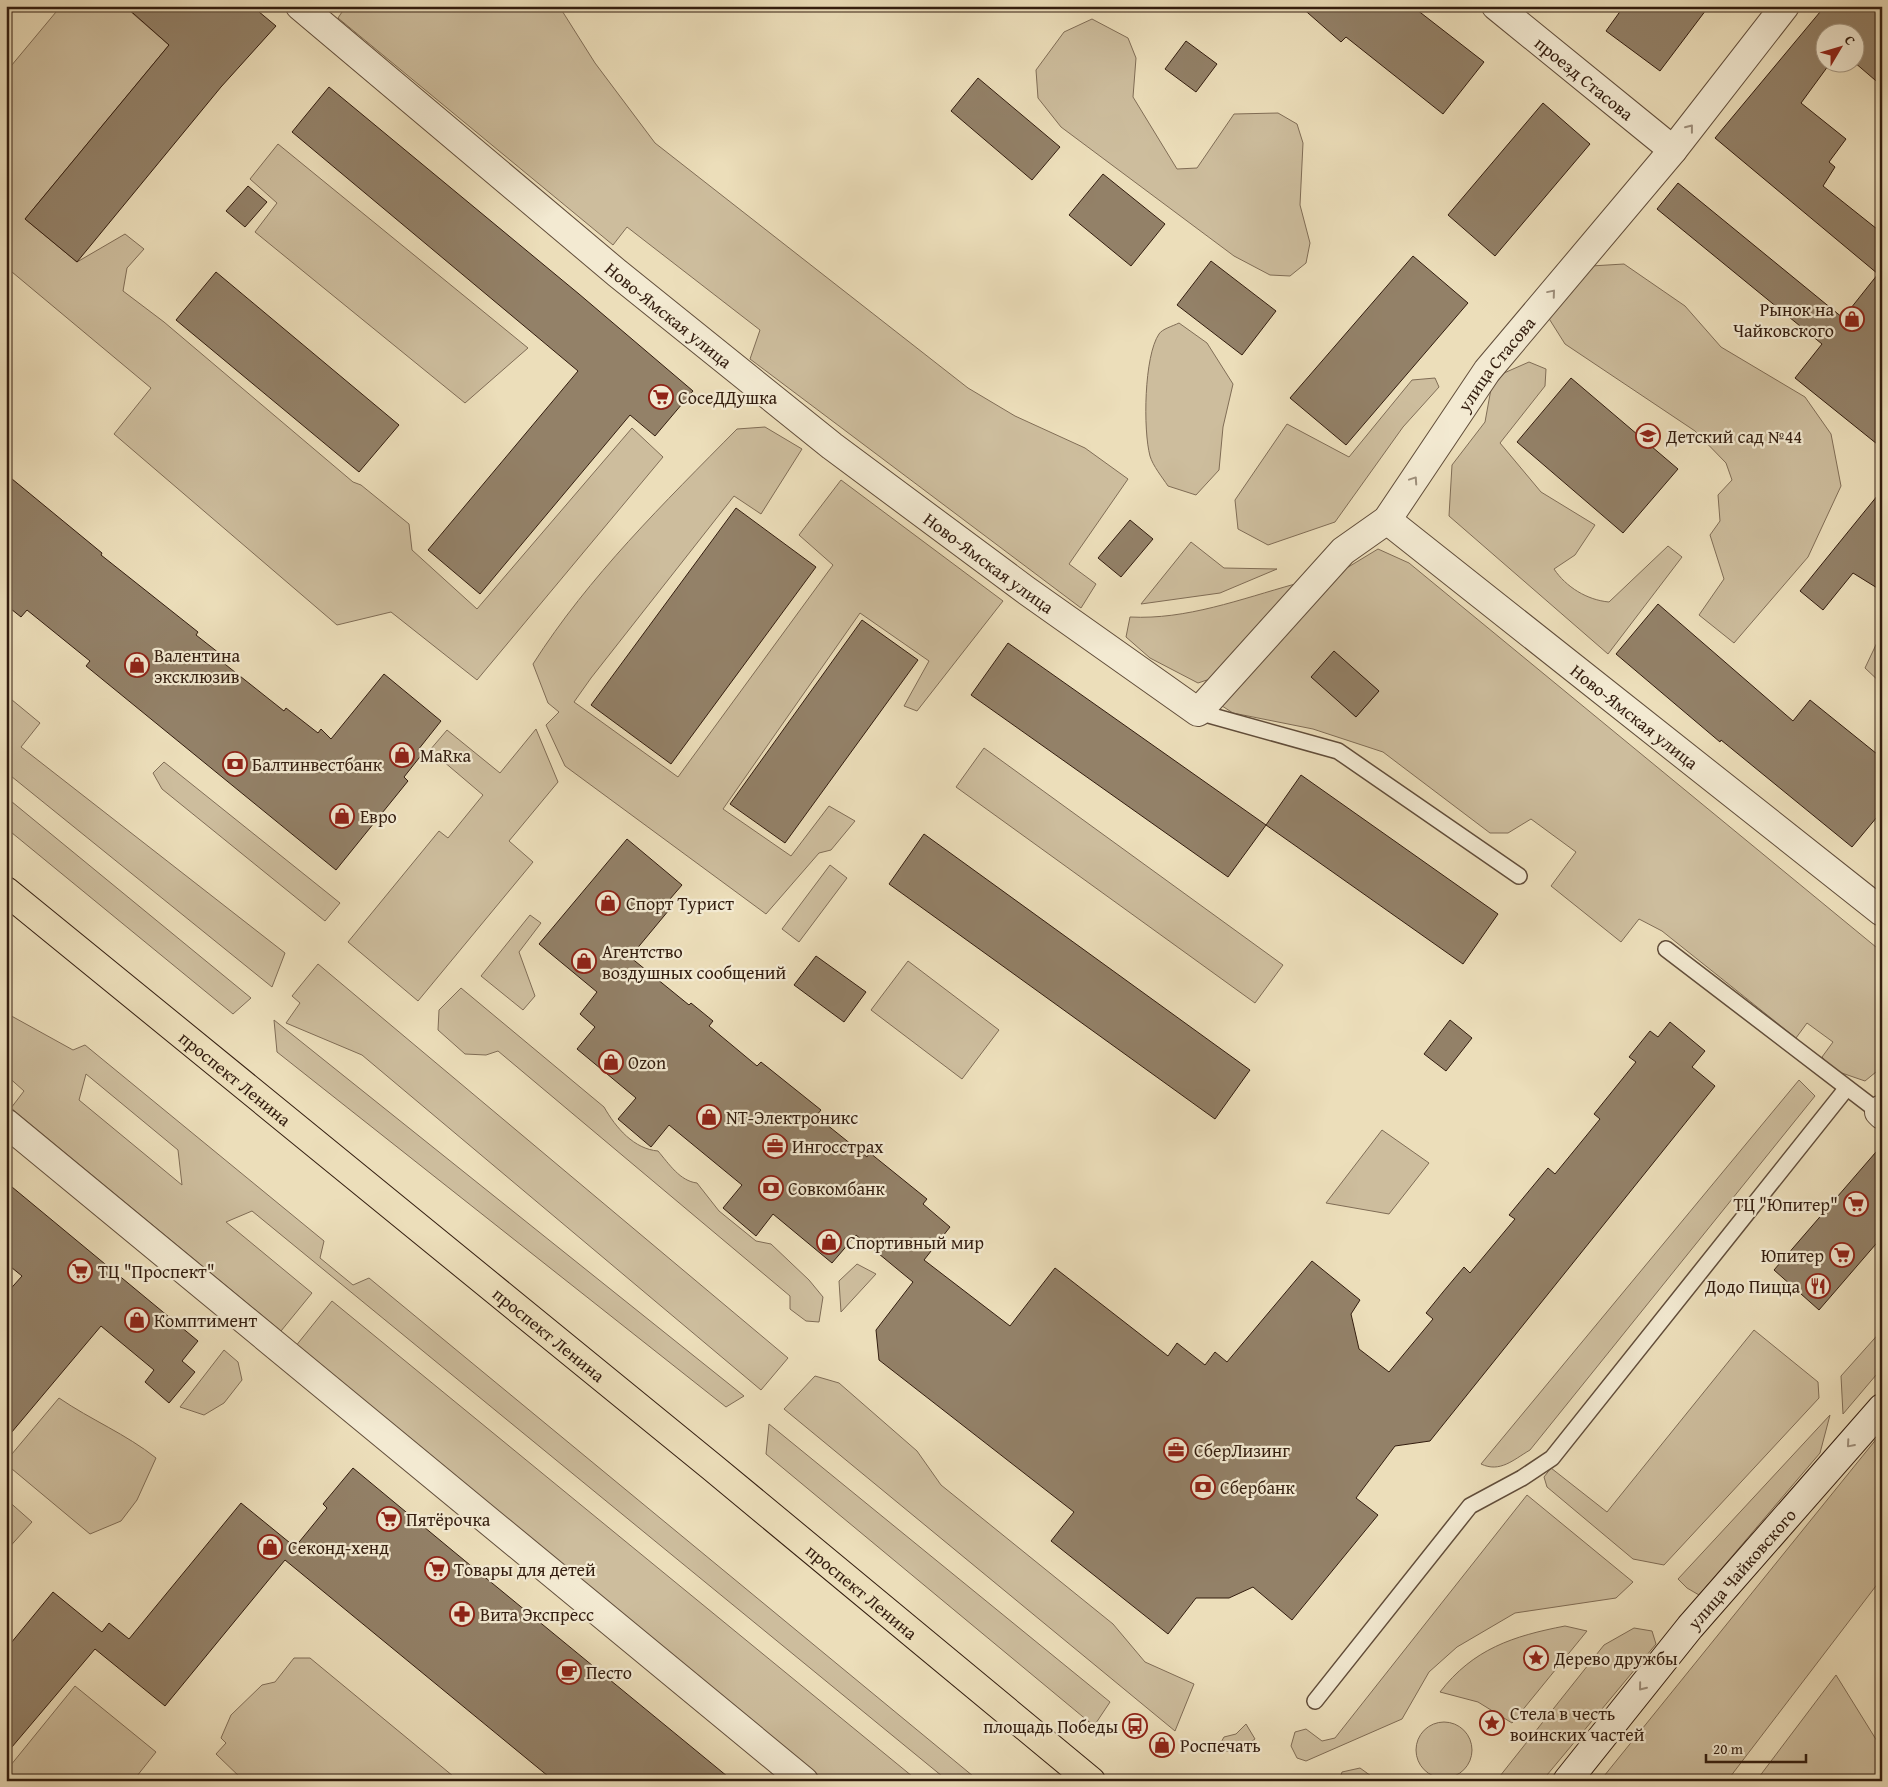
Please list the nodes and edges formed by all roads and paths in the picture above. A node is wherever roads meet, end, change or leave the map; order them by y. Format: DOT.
graph roads {
  1 [pos="300,6"];
  2 [pos="1496,6"];
  3 [pos="1784,6"];
  4 [pos="1672,150"];
  5 [pos="1387,520"];
  6 [pos="1198,712"];
  7 [pos="1519,876"];
  8 [pos="6,891"];
  9 [pos="1882,912"];
  10 [pos="1666,949"];
  11 [pos="1846,1089"];
  12 [pos="1881,1112"];
  13 [pos="6,1123"];
  14 [pos="1882,1408"];
  15 [pos="1315,1701"];
  16 [pos="804,1781"];
  17 [pos="1091,1781"];
  18 [pos="1567,1781"];
  1 -- 6 [label="street, Ново-Ямская улица"];
  2 -- 4 [label="street, проезд Стасова"];
  4 -- 3 [label="street, улица Стасова, one-way"];
  5 -- 4 [label="street, улица Стасова, one-way"];
  5 -- 6 [label="street, улица Стасова"];
  5 -- 9 [label="street, Ново-Ямская улица"];
  6 -- 7 [label="lane"];
  8 -- 17 [label="main road, проспект Ленина"];
  10 -- 11 [label="lane"];
  11 -- 12 [label="lane"];
  11 -- 15 [label="lane"];
  13 -- 16 [label="street"];
  14 -- 18 [label="street, улица Чайковского, one-way"];
}
